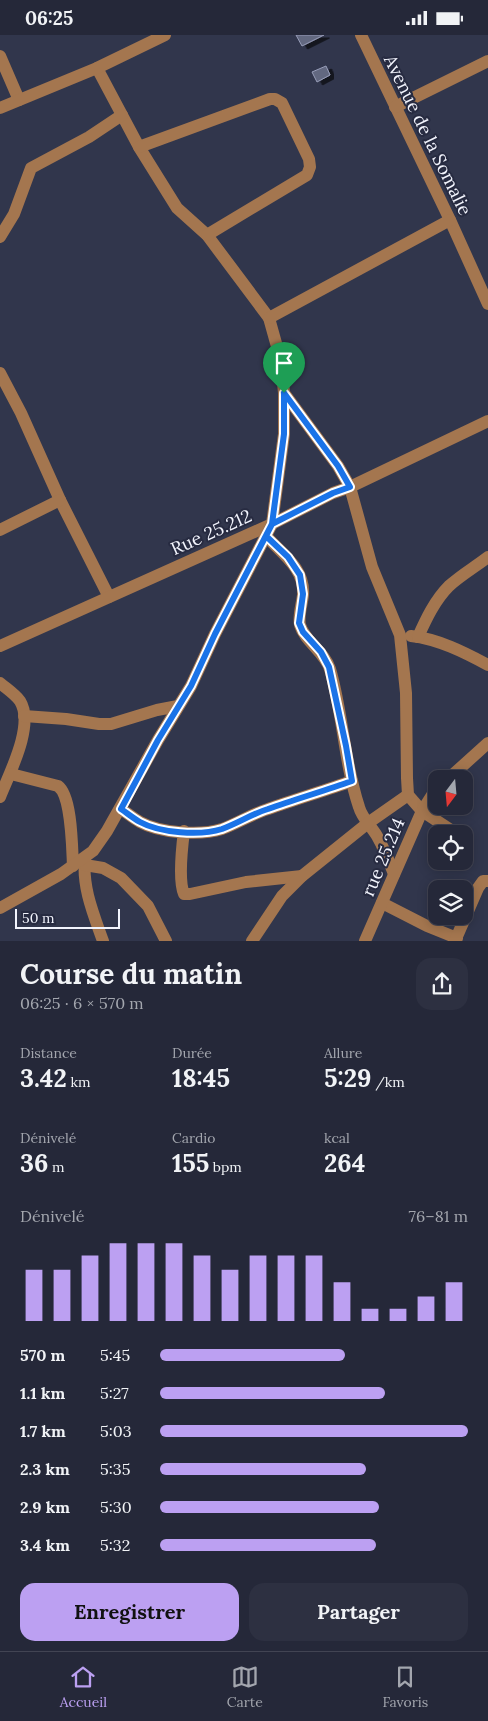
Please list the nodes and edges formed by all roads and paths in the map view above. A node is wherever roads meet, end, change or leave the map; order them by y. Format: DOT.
graph roads {
  1 [pos="165,35"];
  2 [pos="361,35"];
  3 [pos="0,56"];
  4 [pos="488,61"];
  5 [pos="97,68"];
  6 [pos="19,100"];
  7 [pos="395,107"];
  8 [pos="0,108"];
  9 [pos="122,115"];
  10 [pos="139,147"];
  11 [pos="450,220"];
  12 [pos="207,235"];
  13 [pos="0,237"];
  14 [pos="488,304"];
  15 [pos="269,318"];
  16 [pos="0,373"];
  17 [pos="284,393"];
  18 [pos="488,421"];
  19 [pos="350,487"];
  20 [pos="60,500"];
  21 [pos="272,524"];
  22 [pos="0,530"];
  23 [pos="266,536"];
  24 [pos="488,557"];
  25 [pos="109,597"];
  26 [pos="400,635"];
  27 [pos="418,637"];
  28 [pos="0,646"];
  29 [pos="488,665"];
  30 [pos="0,683"];
  31 [pos="178,707"];
  32 [pos="24,716"];
  33 [pos="488,743"];
  34 [pos="458,770"];
  35 [pos="10,774"];
  36 [pos="352,781"];
  37 [pos="408,795"];
  38 [pos="0,797"];
  39 [pos="428,802"];
  40 [pos="121,809"];
  41 [pos="422,811"];
  42 [pos="368,823"];
  43 [pos="443,825"];
  44 [pos="184,831"];
  45 [pos="81,863"];
  46 [pos="394,874"];
  47 [pos="302,876"];
  48 [pos="488,881"];
  49 [pos="382,903"];
  50 [pos="0,908"];
  51 [pos="456,939"];
  52 [pos="103,941"];
  53 [pos="166,941"];
  54 [pos="252,941"];
  55 [pos="365,941"];
  1 -- 5 [label="street"];
  2 -- 7 [label="street, Avenue de la Somalie"];
  3 -- 6 [label="street"];
  4 -- 7 [label="street"];
  5 -- 6 [label="street"];
  5 -- 9 [label="street"];
  6 -- 8 [label="street"];
  7 -- 11 [label="street, Avenue de la Somalie"];
  9 -- 10 [label="street"];
  9 -- 13 [label="street"];
  10 -- 12 [label="street"];
  10 -- 12 [label="street"];
  11 -- 14 [label="street, Avenue de la Somalie"];
  11 -- 15 [label="street"];
  12 -- 15 [label="street"];
  15 -- 17 [label="street"];
  16 -- 20 [label="street"];
  17 -- 19 [label="street"];
  17 -- 21 [label="street"];
  18 -- 19 [label="street, Rue 25.212"];
  19 -- 21 [label="street, Rue 25.212"];
  19 -- 26 [label="street"];
  20 -- 22 [label="street"];
  20 -- 25 [label="street"];
  21 -- 23 [label="street"];
  21 -- 25 [label="street, Rue 25.212"];
  23 -- 31 [label="street"];
  23 -- 36 [label="street"];
  24 -- 27 [label="street"];
  25 -- 28 [label="street, Rue 25.212"];
  26 -- 27 [label="street"];
  26 -- 37 [label="street"];
  27 -- 29 [label="street"];
  30 -- 32 [label="street"];
  31 -- 32 [label="street"];
  31 -- 40 [label="street"];
  32 -- 35 [label="street"];
  33 -- 34 [label="street"];
  35 -- 38 [label="street"];
  35 -- 45 [label="street"];
  36 -- 42 [label="street"];
  36 -- 44 [label="street"];
  37 -- 41 [label="street"];
  37 -- 42 [label="street"];
  39 -- 41 [label="street, rue 25.214"];
  40 -- 44 [label="street"];
  40 -- 45 [label="street"];
  41 -- 43 [label="street"];
  41 -- 46 [label="street, rue 25.214"];
  42 -- 46 [label="street"];
  42 -- 47 [label="street"];
  44 -- 47 [label="street"];
  45 -- 50 [label="street"];
  45 -- 52 [label="street"];
  45 -- 53 [label="street"];
  46 -- 49 [label="street, rue 25.214"];
  47 -- 54 [label="street"];
  48 -- 51 [label="street"];
  49 -- 51 [label="street"];
  49 -- 55 [label="street, rue 25.214"];
}
